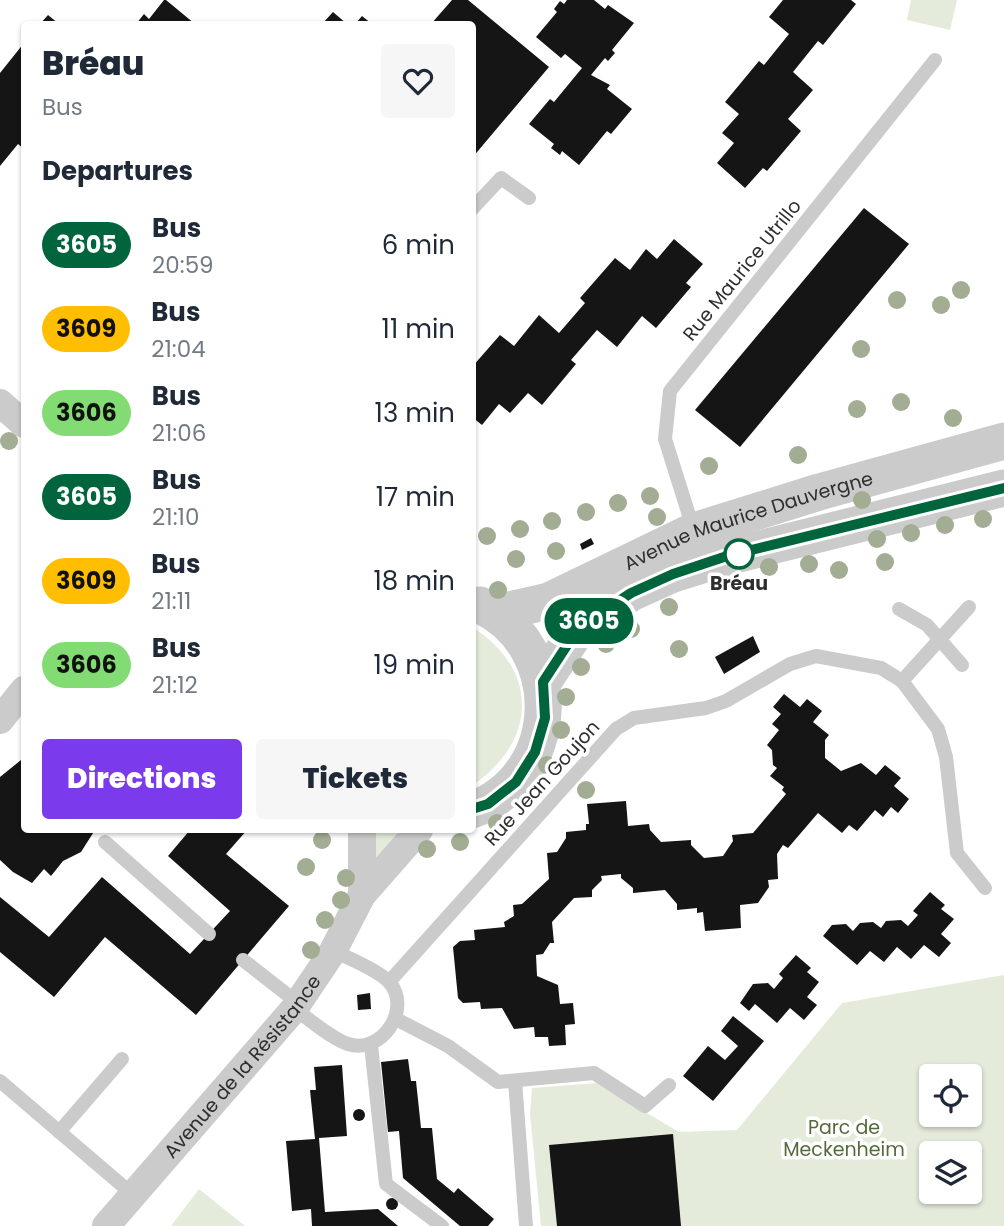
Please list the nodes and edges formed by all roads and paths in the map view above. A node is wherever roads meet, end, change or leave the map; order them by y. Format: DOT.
graph roads {
  1 [pos="935,60"];
  2 [pos="529,198"];
  3 [pos="476,205"];
  4 [pos="0,403"];
  5 [pos="21,421"];
  6 [pos="1004,441"];
  7 [pos="1004,488"];
  8 [pos="694,531"];
  9 [pos="484,607"];
  10 [pos="969,607"];
  11 [pos="899,609"];
  12 [pos="940,636"];
  13 [pos="962,664"];
  14 [pos="902,681"];
  15 [pos="543,682"];
  16 [pos="21,694"];
  17 [pos="0,720"];
  18 [pos="476,808"];
  19 [pos="362,833"];
  20 [pos="416,833"];
  21 [pos="105,842"];
  22 [pos="985,888"];
  23 [pos="362,895"];
  24 [pos="209,934"];
  25 [pos="333,951"];
  26 [pos="243,960"];
  27 [pos="389,982"];
  28 [pos="296,1006"];
  29 [pos="396,1018"];
  30 [pos="371,1045"];
  31 [pos="122,1059"];
  32 [pos="0,1081"];
  33 [pos="515,1081"];
  34 [pos="669,1085"];
  35 [pos="59,1132"];
  36 [pos="131,1193"];
  37 [pos="106,1226"];
  38 [pos="442,1226"];
  39 [pos="526,1226"];
  1 -- 8 [label="lane, Rue Maurice Utrillo"];
  2 -- 3 [label="lane"];
  4 -- 5 [label="street"];
  6 -- 8 [label="street, Avenue Maurice Dauvergne"];
  7 -- 15 [label="street, Avenue Maurice Dauvergne"];
  8 -- 9 [label="street, Avenue Maurice Dauvergne"];
  9 -- 15 [label="street"];
  10 -- 12 [label="lane"];
  11 -- 12 [label="lane"];
  12 -- 13 [label="lane"];
  12 -- 14 [label="lane"];
  14 -- 22 [label="lane, Rue Jean Goujon"];
  14 -- 27 [label="lane, Rue Jean Goujon"];
  15 -- 18 [label="street"];
  16 -- 17 [label="street"];
  19 -- 23 [label="street, Avenue de la Résistance"];
  20 -- 23 [label="street, Avenue de la Résistance"];
  21 -- 24 [label="lane"];
  23 -- 25 [label="street, Avenue de la Résistance"];
  25 -- 27 [label="lane"];
  25 -- 28 [label="street, Avenue de la Résistance"];
  26 -- 28 [label="lane"];
  27 -- 29 [label="lane"];
  28 -- 30 [label="lane"];
  28 -- 36 [label="street, Avenue de la Résistance"];
  29 -- 30 [label="lane"];
  29 -- 33 [label="lane"];
  30 -- 38 [label="lane"];
  31 -- 35 [label="lane"];
  32 -- 35 [label="lane"];
  33 -- 34 [label="lane"];
  33 -- 39 [label="lane"];
  35 -- 36 [label="lane"];
  36 -- 37 [label="street, Avenue de la Résistance"];
}
